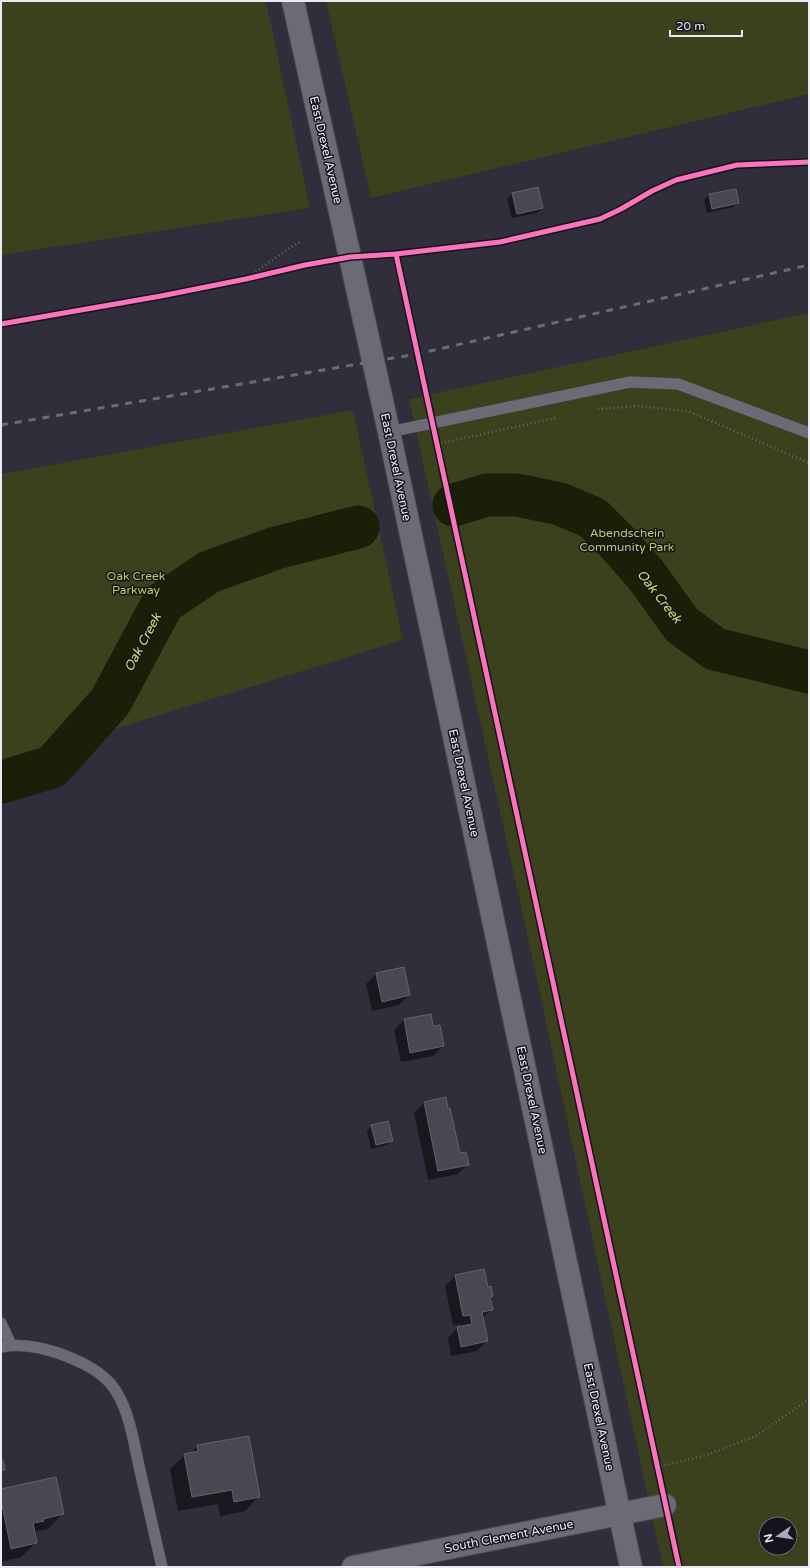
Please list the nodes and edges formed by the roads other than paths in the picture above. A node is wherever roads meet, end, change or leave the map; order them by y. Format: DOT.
graph roads {
  1 [pos="293,1"];
  2 [pos="389,432"];
  3 [pos="809,433"];
  4 [pos="1,1323"];
  5 [pos="6,1346"];
  6 [pos="665,1505"];
  7 [pos="620,1514"];
  8 [pos="162,1567"];
  9 [pos="353,1567"];
  10 [pos="631,1567"];
  1 -- 2 [label="street, East Drexel Avenue"];
  2 -- 3 [label="lane"];
  2 -- 7 [label="street, East Drexel Avenue"];
  4 -- 5 [label="lane"];
  5 -- 8 [label="lane"];
  6 -- 7 [label="street, South Clement Avenue"];
  7 -- 9 [label="street, South Clement Avenue"];
  7 -- 10 [label="street, East Drexel Avenue"];
}
